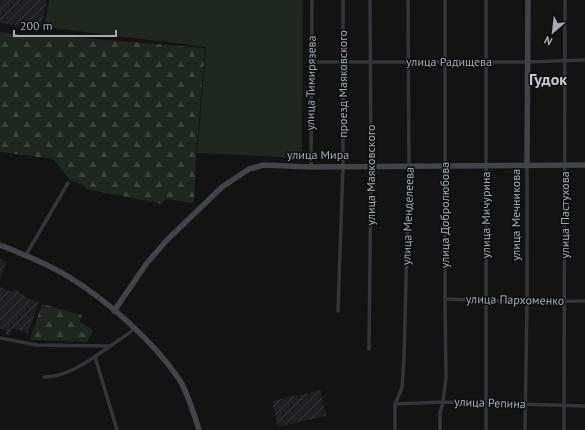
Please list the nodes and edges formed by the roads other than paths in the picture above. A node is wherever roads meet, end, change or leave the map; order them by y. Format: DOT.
graph roads {
  1 [pos="312,0"];
  2 [pos="343,0"];
  3 [pos="370,0"];
  4 [pos="408,0"];
  5 [pos="446,0"];
  6 [pos="486,0"];
  7 [pos="528,0"];
  8 [pos="565,0"];
  9 [pos="585,60"];
  10 [pos="446,61"];
  11 [pos="565,61"];
  12 [pos="312,62"];
  13 [pos="342,62"];
  14 [pos="370,62"];
  15 [pos="408,62"];
  16 [pos="487,62"];
  17 [pos="528,62"];
  18 [pos="486,165"];
  19 [pos="527,165"];
  20 [pos="565,165"];
  21 [pos="585,165"];
  22 [pos="343,166"];
  23 [pos="371,166"];
  24 [pos="409,166"];
  25 [pos="446,166"];
  26 [pos="311,167"];
  27 [pos="68,183"];
  28 [pos="0,245"];
  29 [pos="26,255"];
  30 [pos="445,299"];
  31 [pos="486,300"];
  32 [pos="564,301"];
  33 [pos="585,301"];
  34 [pos="527,302"];
  35 [pos="114,311"];
  36 [pos="338,311"];
  37 [pos="134,329"];
  38 [pos="0,338"];
  39 [pos="109,346"];
  40 [pos="369,349"];
  41 [pos="95,357"];
  42 [pos="44,377"];
  43 [pos="443,402"];
  44 [pos="395,404"];
  45 [pos="486,404"];
  46 [pos="524,405"];
  47 [pos="564,406"];
  48 [pos="585,406"];
  49 [pos="117,430"];
  50 [pos="199,430"];
  51 [pos="396,430"];
  52 [pos="440,430"];
  53 [pos="486,430"];
  54 [pos="525,430"];
  55 [pos="564,430"];
  1 -- 12 [label="street, улица Тимирязева"];
  2 -- 13 [label="street, проезд Маяковского"];
  3 -- 14 [label="street, улица Маяковского"];
  4 -- 15 [label="street, улица Менделеева"];
  5 -- 10 [label="street, улица Добролюбова"];
  6 -- 16 [label="street, улица Мичурина"];
  7 -- 17 [label="main road, улица Мечникова"];
  8 -- 11 [label="street, улица Пастухова"];
  9 -- 11 [label="street, улица Радищева"];
  10 -- 15 [label="street, улица Радищева"];
  10 -- 16 [label="street, улица Радищева"];
  10 -- 25 [label="street, улица Добролюбова"];
  11 -- 17 [label="street, улица Радищева"];
  11 -- 20 [label="street, улица Пастухова"];
  12 -- 13 [label="street, улица Радищева"];
  12 -- 26 [label="street, улица Тимирязева"];
  13 -- 14 [label="street, улица Радищева"];
  13 -- 22 [label="street, проезд Маяковского"];
  14 -- 15 [label="street, улица Радищева"];
  14 -- 23 [label="street, улица Маяковского"];
  15 -- 24 [label="street, улица Менделеева"];
  16 -- 17 [label="street, улица Радищева"];
  16 -- 18 [label="street, улица Мичурина"];
  17 -- 19 [label="main road, улица Мечникова"];
  18 -- 19 [label="main road, улица Мира"];
  18 -- 25 [label="main road, улица Мира"];
  18 -- 31 [label="street, улица Мичурина"];
  19 -- 20 [label="main road, улица Мира"];
  19 -- 34 [label="street, улица Мечникова"];
  20 -- 21 [label="main road, улица Мира"];
  20 -- 32 [label="street, улица Пастухова"];
  22 -- 23 [label="main road, улица Мира"];
  22 -- 26 [label="main road, улица Мира"];
  22 -- 36 [label="street, проезд Маяковского"];
  23 -- 24 [label="main road, улица Мира"];
  23 -- 40 [label="street, улица Маяковского"];
  24 -- 25 [label="main road, улица Мира"];
  24 -- 44 [label="street, улица Менделеева"];
  25 -- 30 [label="street, улица Добролюбова"];
  26 -- 35 [label="main road, улица Мира"];
  27 -- 29 [label="street"];
  28 -- 29 [label="main road"];
  29 -- 35 [label="main road"];
  30 -- 31 [label="street, улица Пархоменко"];
  30 -- 43 [label="street, улица Добролюбова"];
  31 -- 34 [label="street, улица Пархоменко"];
  31 -- 45 [label="street, улица Мичурина"];
  32 -- 33 [label="street, улица Пархоменко"];
  32 -- 34 [label="street, улица Пархоменко"];
  32 -- 47 [label="street, улица Пастухова"];
  34 -- 46 [label="street, улица Мечникова"];
  35 -- 37 [label="main road"];
  37 -- 39 [label="street"];
  37 -- 50 [label="main road"];
  38 -- 39 [label="street"];
  39 -- 41 [label="street"];
  41 -- 42 [label="street"];
  41 -- 49 [label="street"];
  43 -- 44 [label="street, улица Репина"];
  43 -- 45 [label="street, улица Репина"];
  43 -- 52 [label="street, улица Добролюбова"];
  44 -- 51 [label="street, улица Менделеева"];
  45 -- 46 [label="street, улица Репина"];
  45 -- 53 [label="street, улица Мичурина"];
  46 -- 47 [label="street, улица Репина"];
  46 -- 54 [label="street, улица Мечникова"];
  47 -- 48 [label="street, улица Репина"];
  47 -- 55 [label="street, улица Пастухова"];
}
